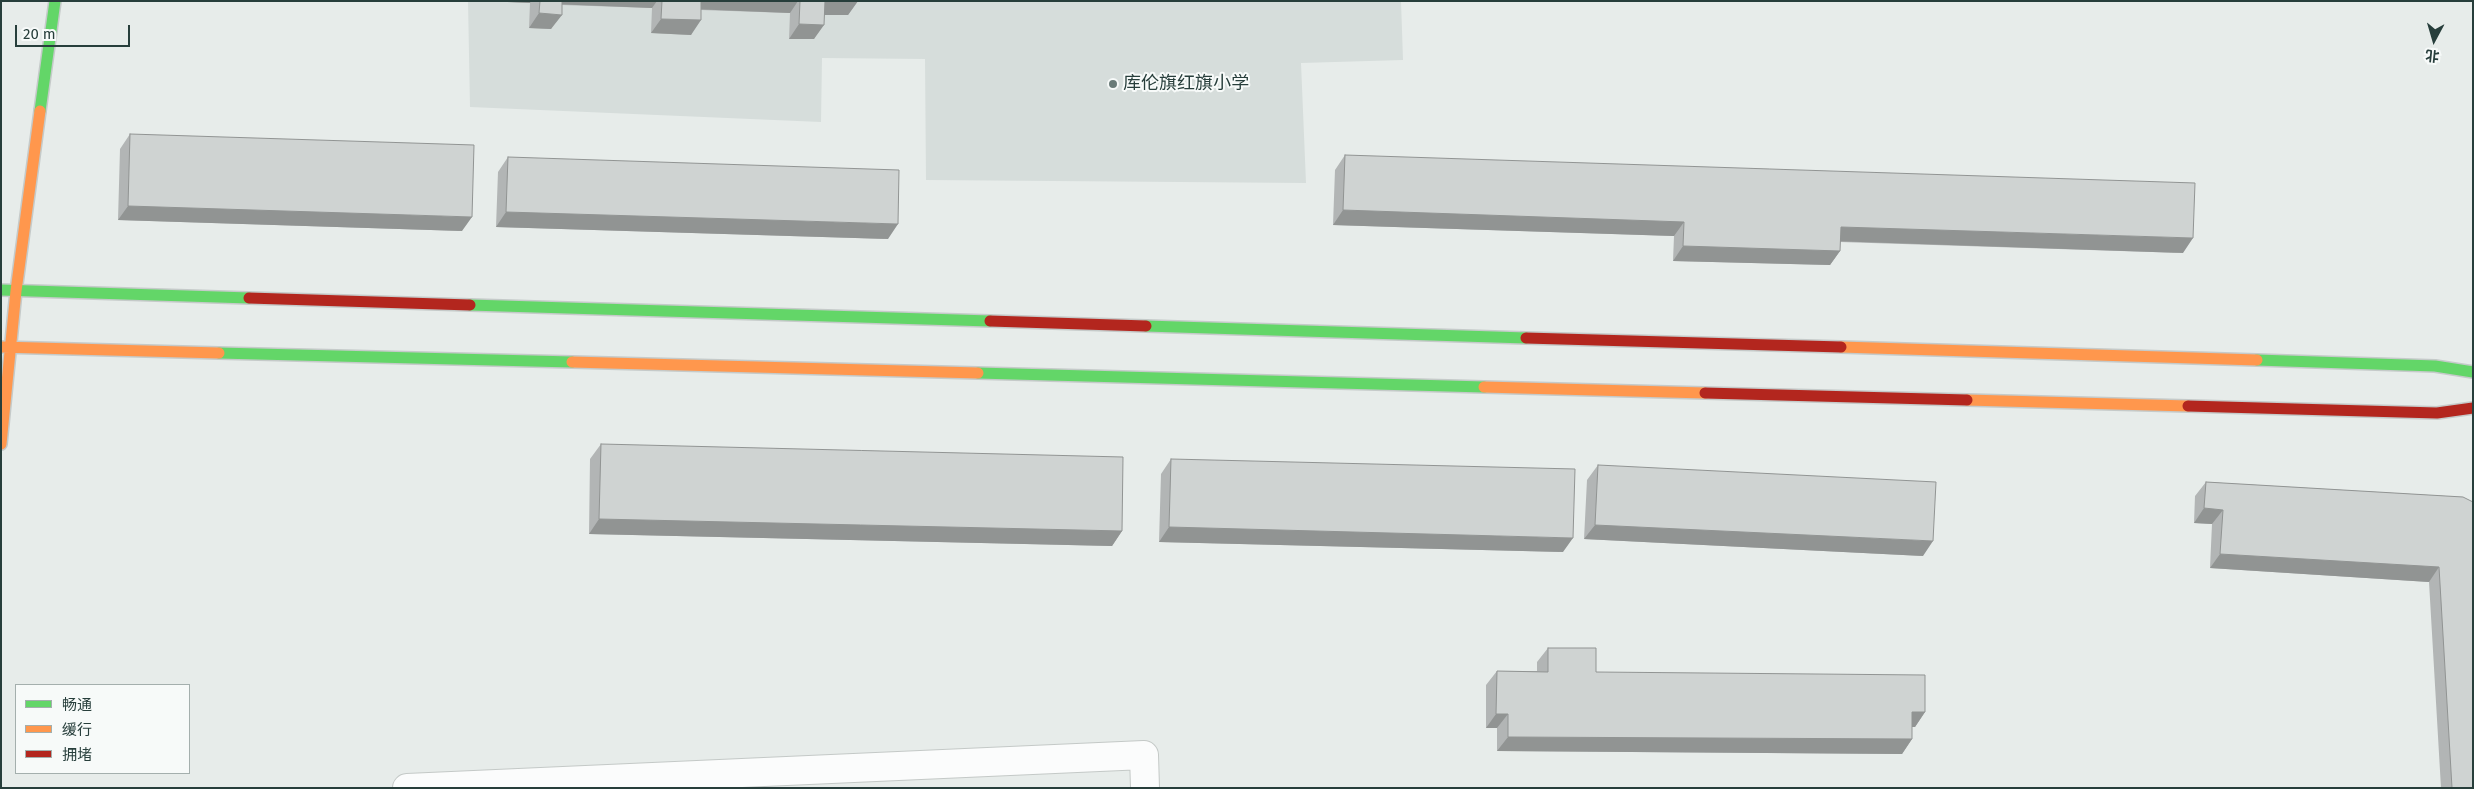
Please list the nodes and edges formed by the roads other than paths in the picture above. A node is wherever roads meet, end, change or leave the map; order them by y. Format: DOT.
graph roads {
  1 [pos="54,1"];
  2 [pos="1,290"];
  3 [pos="16,291"];
  4 [pos="6,347"];
  5 [pos="2473,372"];
  6 [pos="2473,408"];
  7 [pos="1,444"];
  8 [pos="407,788"];
  9 [pos="1145,788"];
  1 -- 3 [label="main road"];
  2 -- 3 [label="main road"];
  3 -- 4 [label="main road"];
  3 -- 5 [label="main road"];
  4 -- 6 [label="main road"];
  4 -- 7 [label="main road"];
  8 -- 9 [label="street"];
}
